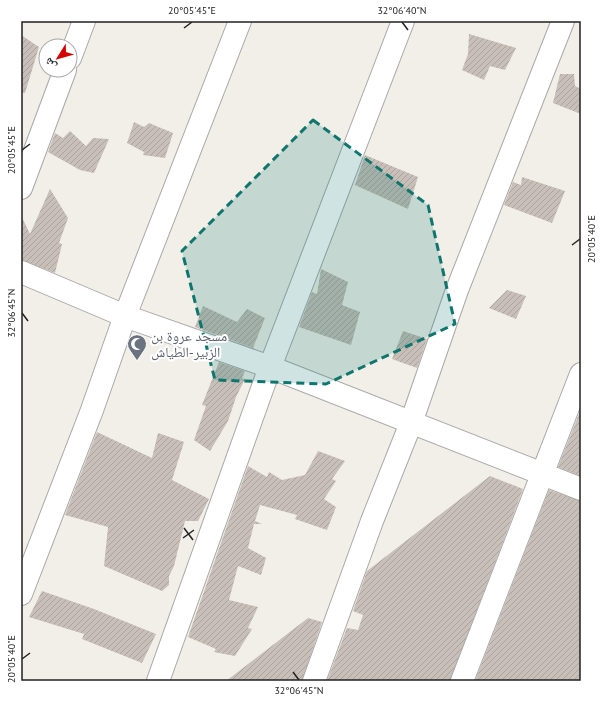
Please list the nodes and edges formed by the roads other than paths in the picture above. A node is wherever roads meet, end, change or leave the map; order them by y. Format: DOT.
graph roads {
  1 [pos="84,21"];
  2 [pos="240,21"];
  3 [pos="403,21"];
  4 [pos="562,21"];
  5 [pos="78,38"];
  6 [pos="63,78"];
  7 [pos="21,188"];
  8 [pos="21,272"];
  9 [pos="124,316"];
  10 [pos="270,366"];
  11 [pos="581,374"];
  12 [pos="411,422"];
  13 [pos="543,474"];
  14 [pos="581,489"];
  15 [pos="21,594"];
  16 [pos="158,681"];
  17 [pos="314,681"];
  18 [pos="462,681"];
  1 -- 5 [label="street"];
  2 -- 9 [label="street"];
  3 -- 10 [label="street"];
  4 -- 12 [label="street"];
  6 -- 7 [label="street"];
  8 -- 9 [label="street"];
  9 -- 10 [label="street"];
  9 -- 15 [label="street"];
  10 -- 12 [label="street"];
  10 -- 16 [label="street"];
  11 -- 13 [label="street"];
  12 -- 13 [label="street"];
  12 -- 17 [label="street"];
  13 -- 14 [label="street"];
  13 -- 18 [label="street"];
}
